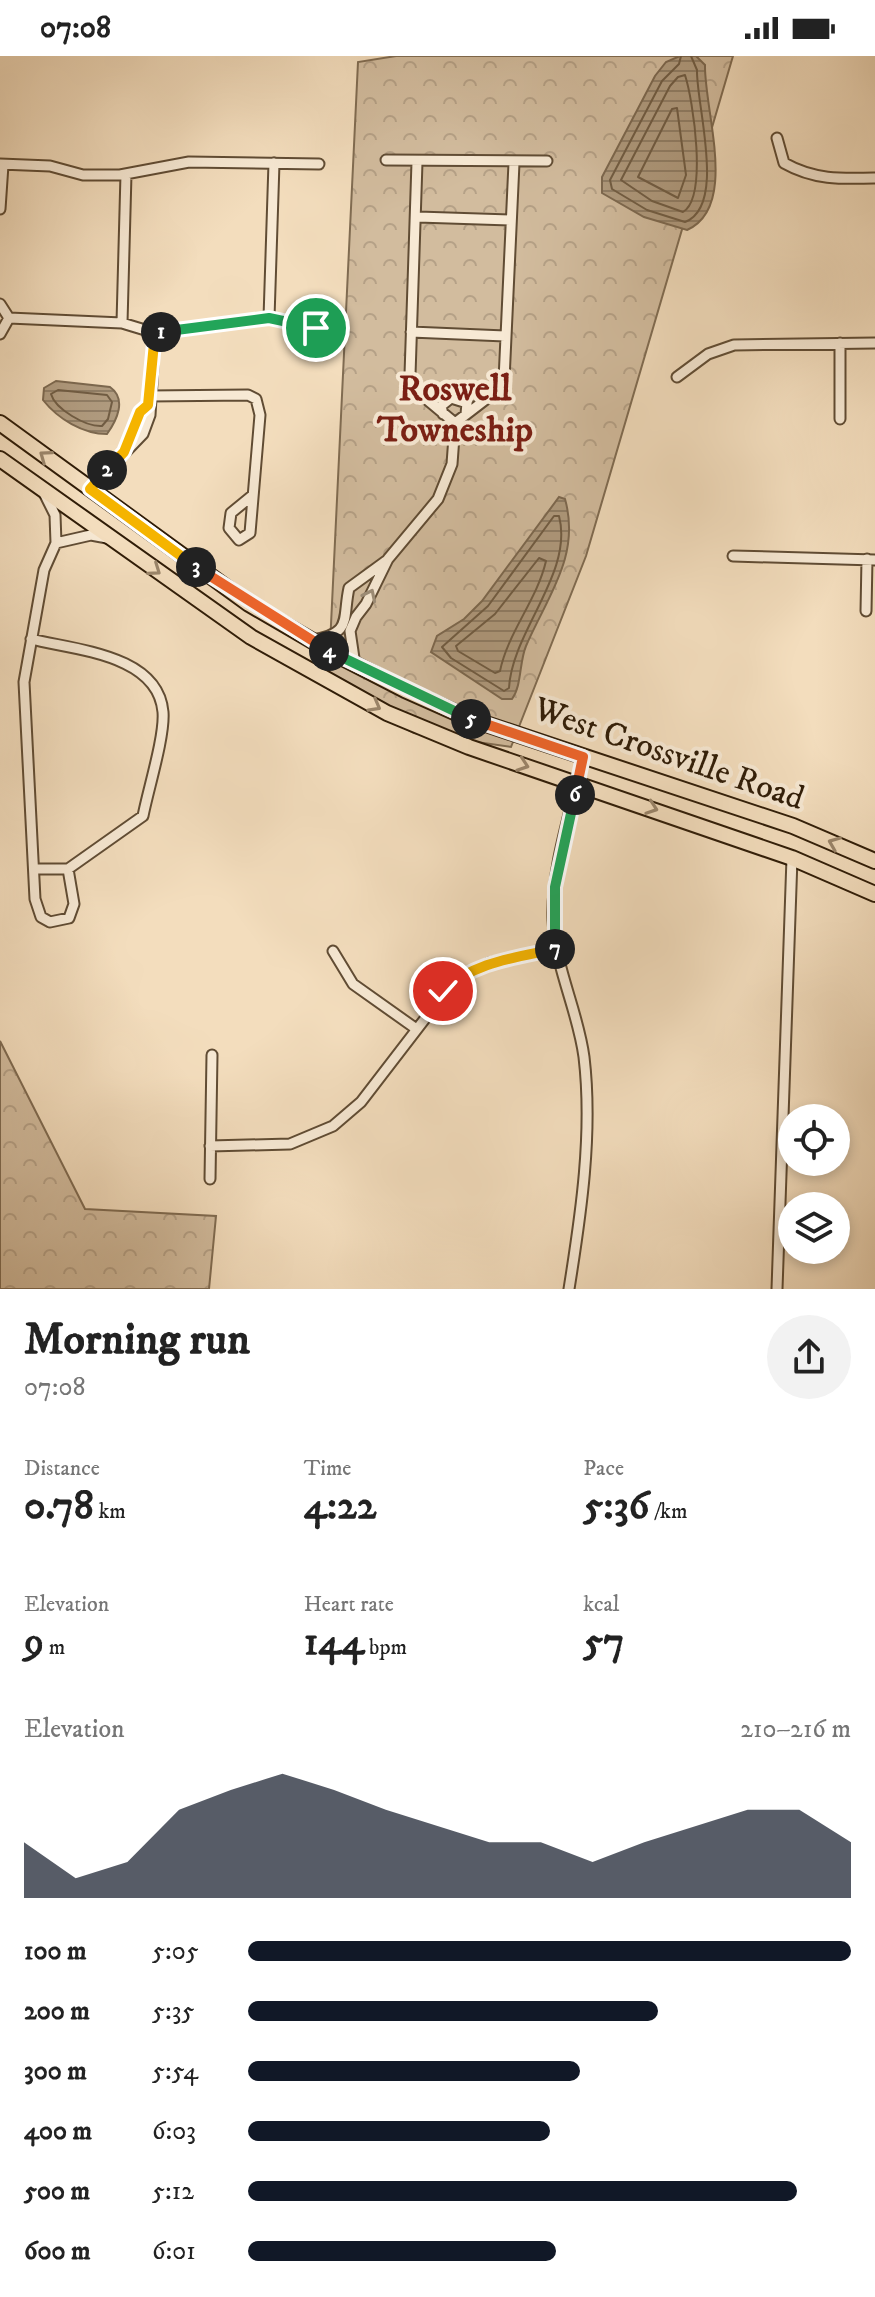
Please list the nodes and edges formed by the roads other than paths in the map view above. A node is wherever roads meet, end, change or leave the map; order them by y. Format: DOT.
graph roads {
  1 [pos="777,138"];
  2 [pos="386,160"];
  3 [pos="547,161"];
  4 [pos="417,162"];
  5 [pos="274,163"];
  6 [pos="514,163"];
  7 [pos="1,164"];
  8 [pos="319,164"];
  9 [pos="126,174"];
  10 [pos="875,178"];
  11 [pos="0,209"];
  12 [pos="418,217"];
  13 [pos="511,220"];
  14 [pos="0,304"];
  15 [pos="9,318"];
  16 [pos="269,318"];
  17 [pos="122,323"];
  18 [pos="316,328"];
  19 [pos="411,332"];
  20 [pos="155,333"];
  21 [pos="0,334"];
  22 [pos="505,336"];
  23 [pos="840,343"];
  24 [pos="875,343"];
  25 [pos="677,377"];
  26 [pos="148,401"];
  27 [pos="443,414"];
  28 [pos="466,414"];
  29 [pos="840,419"];
  30 [pos="0,423"];
  31 [pos="455,423"];
  32 [pos="0,459"];
  33 [pos="90,489"];
  34 [pos="43,490"];
  35 [pos="253,495"];
  36 [pos="111,539"];
  37 [pos="56,543"];
  38 [pos="733,556"];
  39 [pos="388,559"];
  40 [pos="871,560"];
  41 [pos="866,611"];
  42 [pos="346,630"];
  43 [pos="31,639"];
  44 [pos="311,640"];
  45 [pos="355,665"];
  46 [pos="583,757"];
  47 [pos="578,784"];
  48 [pos="792,858"];
  49 [pos="875,861"];
  50 [pos="36,869"];
  51 [pos="68,869"];
  52 [pos="875,894"];
  53 [pos="557,948"];
  54 [pos="333,951"];
  55 [pos="415,1028"];
  56 [pos="212,1055"];
  57 [pos="210,1146"];
  58 [pos="210,1179"];
  59 [pos="569,1289"];
  60 [pos="777,1289"];
  1 -- 10 [label="street"];
  2 -- 4 [label="street"];
  3 -- 6 [label="street"];
  4 -- 6 [label="street"];
  4 -- 12 [label="street"];
  5 -- 8 [label="street"];
  5 -- 9 [label="street"];
  5 -- 16 [label="street"];
  6 -- 13 [label="street"];
  7 -- 9 [label="street"];
  7 -- 11 [label="street"];
  9 -- 17 [label="street"];
  12 -- 13 [label="street"];
  12 -- 19 [label="street"];
  13 -- 22 [label="street"];
  14 -- 15 [label="street"];
  15 -- 17 [label="street"];
  15 -- 21 [label="street"];
  16 -- 18 [label="street"];
  16 -- 20 [label="street"];
  17 -- 20 [label="street"];
  19 -- 22 [label="street"];
  19 -- 27 [label="street"];
  20 -- 26 [label="street"];
  22 -- 28 [label="street"];
  23 -- 24 [label="street"];
  23 -- 25 [label="street"];
  23 -- 29 [label="street"];
  26 -- 33 [label="street"];
  26 -- 35 [label="street"];
  27 -- 28 [label="street"];
  27 -- 31 [label="street"];
  28 -- 31 [label="street"];
  33 -- 30 [label="main road, West Crossville Road, one-way"];
  31 -- 39 [label="street"];
  32 -- 34 [label="main road, West Crossville Road"];
  33 -- 44 [label="main road, West Crossville Road"];
  34 -- 36 [label="main road, West Crossville Road"];
  34 -- 37 [label="street"];
  35 -- 35 [label="street"];
  36 -- 37 [label="street"];
  36 -- 47 [label="main road, West Crossville Road, one-way"];
  37 -- 43 [label="street"];
  38 -- 40 [label="street"];
  42 -- 39 [label="street, one-way"];
  39 -- 42 [label="street"];
  40 -- 41 [label="street"];
  42 -- 44 [label="street"];
  42 -- 45 [label="street"];
  43 -- 50 [label="street"];
  43 -- 51 [label="street"];
  44 -- 45 [label="main road, West Crossville Road"];
  45 -- 46 [label="main road, West Crossville Road"];
  46 -- 47 [label="street"];
  49 -- 46 [label="main road, West Crossville Road, one-way"];
  47 -- 48 [label="main road, West Crossville Road, one-way"];
  47 -- 53 [label="street"];
  48 -- 52 [label="main road, West Crossville Road"];
  48 -- 60 [label="street"];
  50 -- 51 [label="street"];
  50 -- 51 [label="street"];
  53 -- 55 [label="street"];
  53 -- 59 [label="street"];
  54 -- 55 [label="street"];
  55 -- 57 [label="street"];
  56 -- 57 [label="street"];
  57 -- 58 [label="street"];
}
